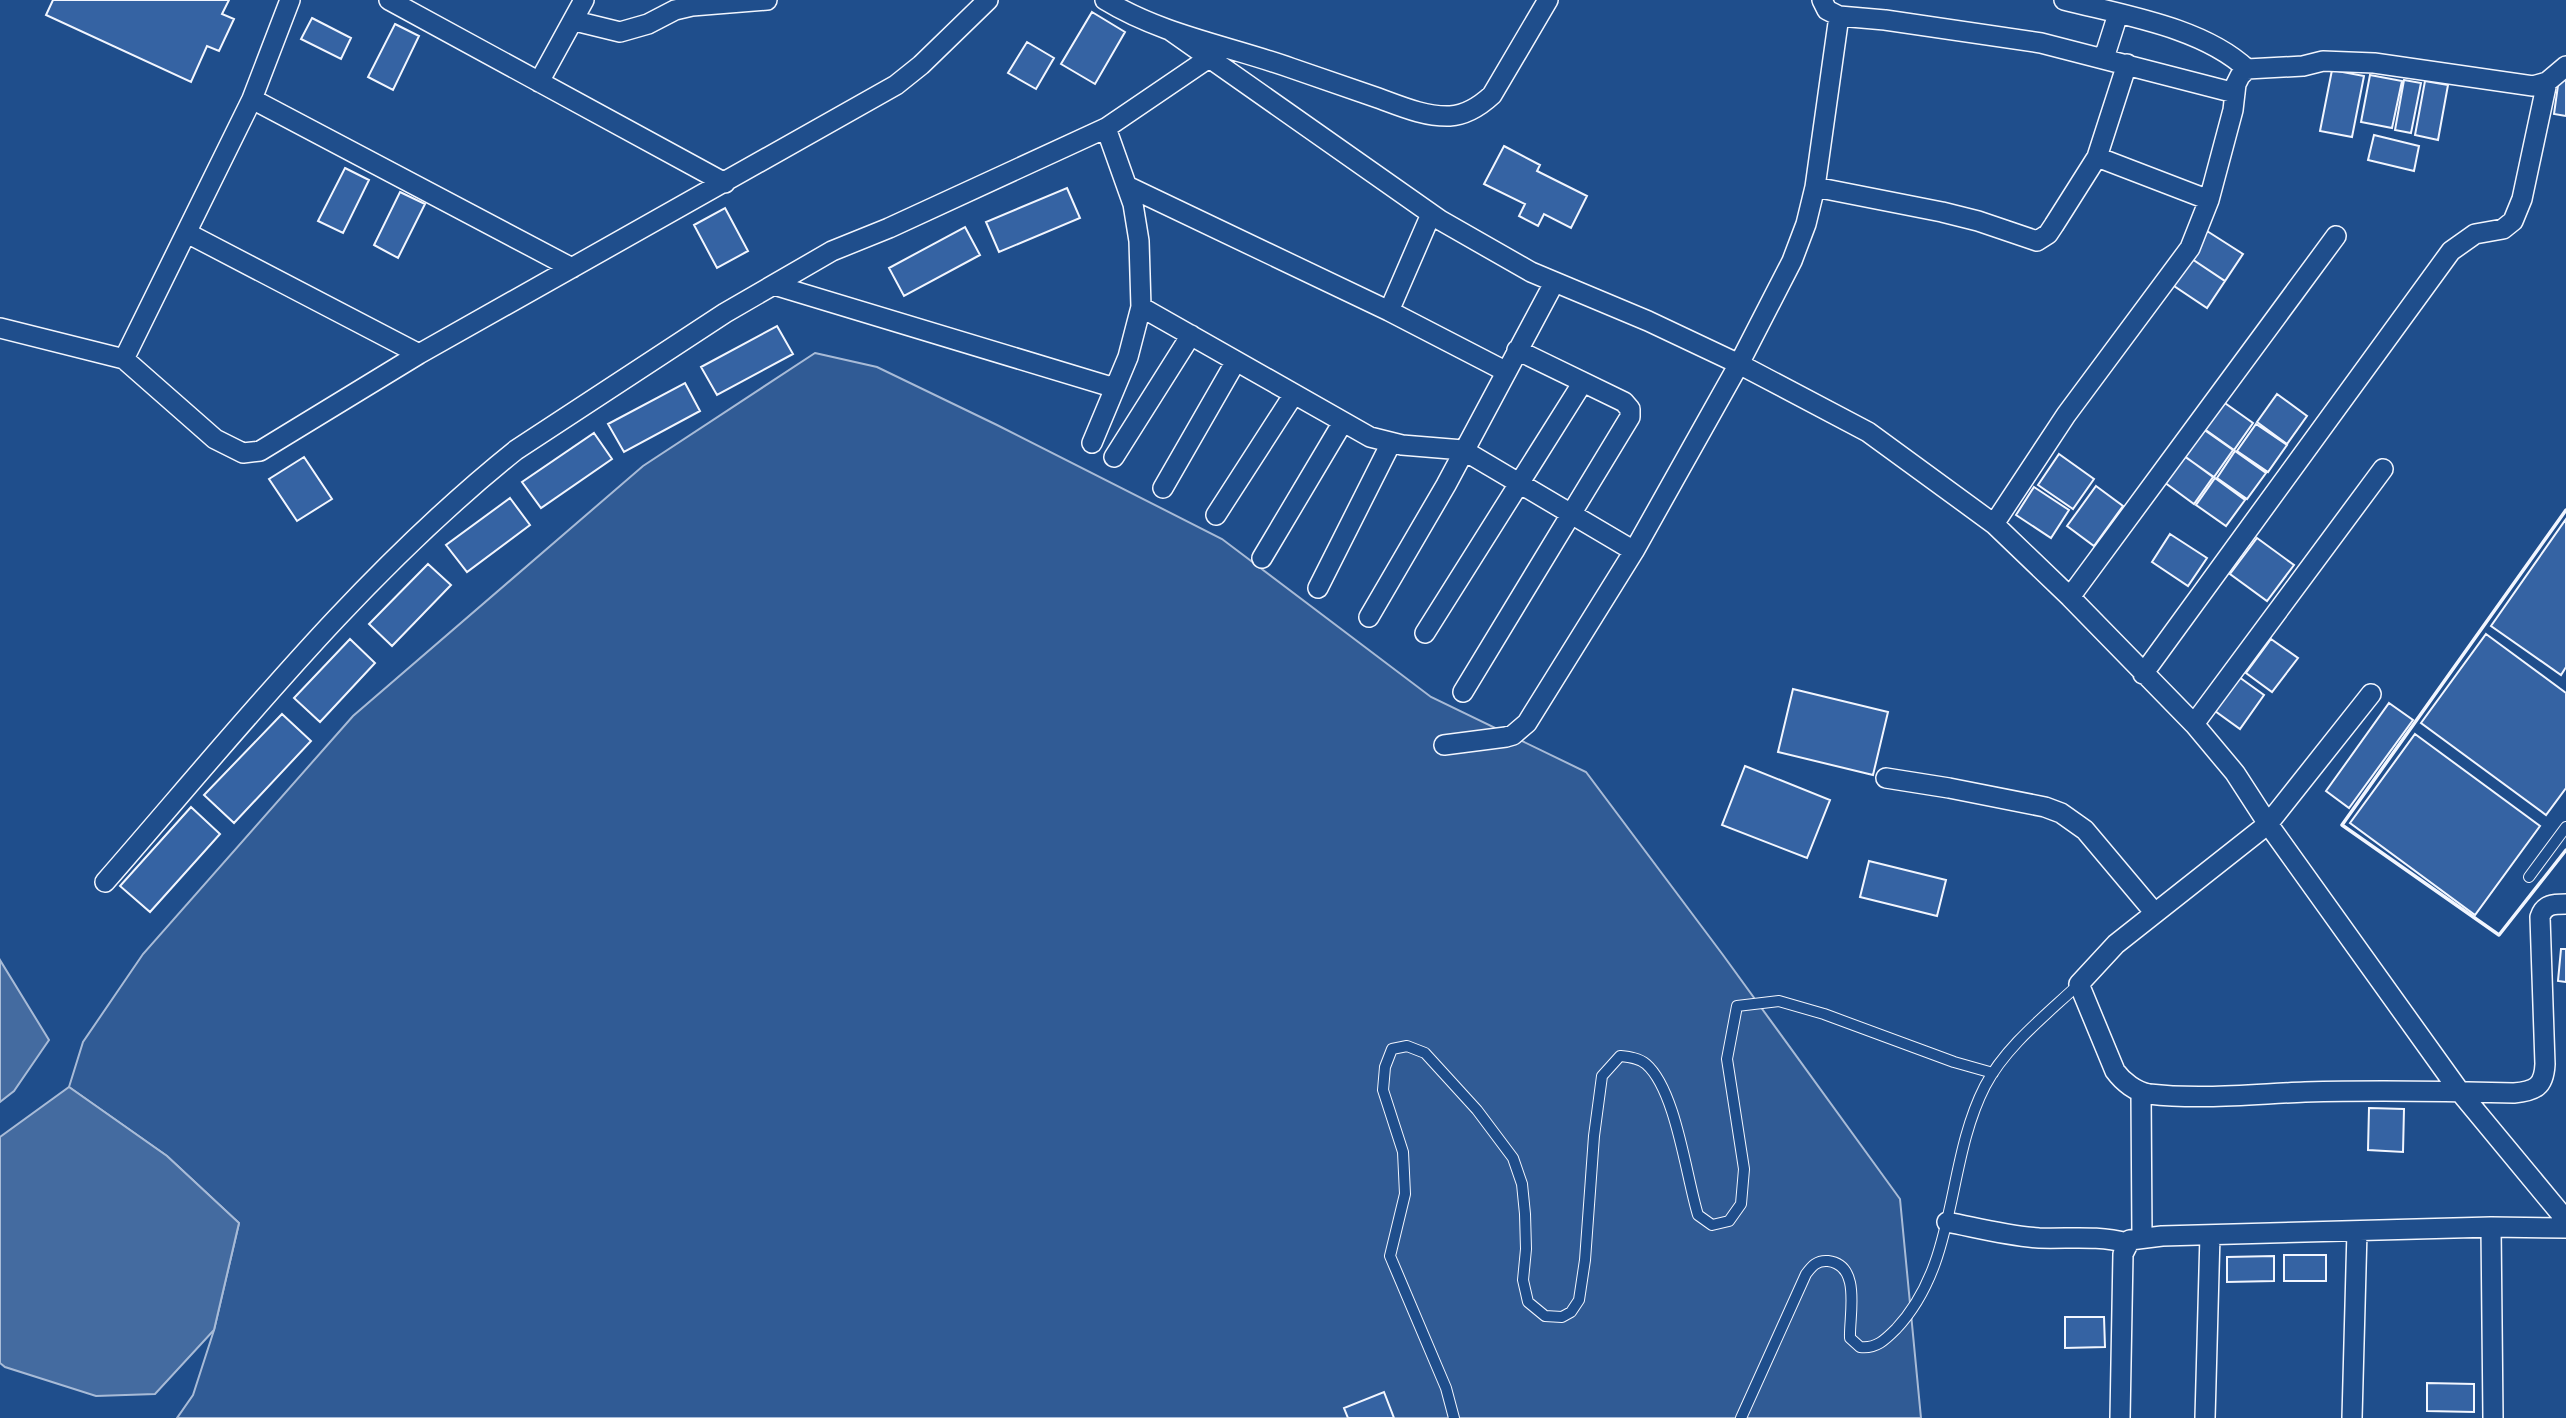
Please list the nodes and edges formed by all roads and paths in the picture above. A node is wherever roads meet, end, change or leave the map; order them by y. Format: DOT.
graph roads {
  1 [pos="290,0"];
  2 [pos="389,0"];
  3 [pos="584,0"];
  4 [pos="767,0"];
  5 [pos="988,0"];
  6 [pos="1105,0"];
  7 [pos="1548,0"];
  8 [pos="1822,0"];
  9 [pos="2064,0"];
  10 [pos="2118,14"];
  11 [pos="1839,16"];
  12 [pos="575,21"];
  13 [pos="1171,31"];
  14 [pos="1209,58"];
  15 [pos="2104,58"];
  16 [pos="2127,64"];
  17 [pos="2566,66"];
  18 [pos="2247,69"];
  19 [pos="539,82"];
  20 [pos="2547,82"];
  21 [pos="2235,93"];
  22 [pos="251,99"];
  23 [pos="1106,128"];
  24 [pos="2097,157"];
  25 [pos="725,183"];
  26 [pos="1127,186"];
  27 [pos="1815,187"];
  28 [pos="2209,200"];
  29 [pos="1431,214"];
  30 [pos="187,233"];
  31 [pos="2336,236"];
  32 [pos="572,268"];
  33 [pos="1554,282"];
  34 [pos="774,285"];
  35 [pos="1141,307"];
  36 [pos="1389,311"];
  37 [pos="0,328"];
  38 [pos="1191,335"];
  39 [pos="1517,350"];
  40 [pos="419,354"];
  41 [pos="124,359"];
  42 [pos="1237,361"];
  43 [pos="1739,364"];
  44 [pos="1505,371"];
  45 [pos="1583,382"];
  46 [pos="1115,388"];
  47 [pos="1294,394"];
  48 [pos="1343,422"];
  49 [pos="1091,443"];
  50 [pos="1391,443"];
  51 [pos="1462,450"];
  52 [pos="1114,457"];
  53 [pos="2383,469"];
  54 [pos="1519,483"];
  55 [pos="1163,488"];
  56 [pos="1572,514"];
  57 [pos="1216,515"];
  58 [pos="1994,524"];
  59 [pos="1634,551"];
  60 [pos="1262,558"];
  61 [pos="1318,588"];
  62 [pos="2070,597"];
  63 [pos="1369,617"];
  64 [pos="1425,633"];
  65 [pos="2143,674"];
  66 [pos="1463,692"];
  67 [pos="2371,694"];
  68 [pos="2194,724"];
  69 [pos="1444,745"];
  70 [pos="1886,778"];
  71 [pos="2268,824"];
  72 [pos="2566,827"];
  73 [pos="2529,877"];
  74 [pos="105,882"];
  75 [pos="2566,904"];
  76 [pos="2154,912"];
  77 [pos="2079,984"];
  78 [pos="1993,1073"];
  79 [pos="2141,1092"];
  80 [pos="2460,1092"];
  81 [pos="2566,1220"];
  82 [pos="1947,1222"];
  83 [pos="2491,1227"];
  84 [pos="2566,1228"];
  85 [pos="2357,1231"];
  86 [pos="2210,1235"];
  87 [pos="2134,1240"];
  88 [pos="1454,1418"];
  89 [pos="1741,1418"];
  90 [pos="2120,1418"];
  91 [pos="2205,1418"];
  92 [pos="2353,1418"];
  93 [pos="2493,1418"];
  1 -- 22 [label="street"];
  2 -- 19 [label="street"];
  3 -- 12 [label="street"];
  4 -- 12 [label="street"];
  5 -- 25 [label="street"];
  6 -- 13 [label="street"];
  7 -- 13 [label="street"];
  8 -- 11 [label="street"];
  9 -- 10 [label="street"];
  10 -- 15 [label="street"];
  10 -- 18 [label="street"];
  11 -- 15 [label="street"];
  11 -- 27 [label="street"];
  12 -- 19 [label="street"];
  13 -- 14 [label="street"];
  14 -- 23 [label="street"];
  14 -- 29 [label="street"];
  15 -- 16 [label="street"];
  16 -- 21 [label="street"];
  16 -- 24 [label="street"];
  17 -- 20 [label="street"];
  18 -- 20 [label="street"];
  18 -- 21 [label="street"];
  19 -- 25 [label="street"];
  20 -- 65 [label="street"];
  21 -- 28 [label="street"];
  22 -- 30 [label="street"];
  22 -- 32 [label="street"];
  23 -- 26 [label="street"];
  23 -- 34 [label="street"];
  24 -- 27 [label="street"];
  24 -- 28 [label="street"];
  25 -- 32 [label="street"];
  26 -- 35 [label="street"];
  26 -- 36 [label="street"];
  27 -- 43 [label="street"];
  28 -- 58 [label="street"];
  29 -- 33 [label="street"];
  29 -- 36 [label="street"];
  30 -- 40 [label="street"];
  30 -- 41 [label="street"];
  31 -- 62 [label="street"];
  32 -- 40 [label="street"];
  33 -- 39 [label="street"];
  33 -- 43 [label="street"];
  34 -- 46 [label="street"];
  34 -- 74 [label="street"];
  35 -- 38 [label="street"];
  35 -- 46 [label="street"];
  36 -- 44 [label="street"];
  37 -- 41 [label="street"];
  38 -- 42 [label="street"];
  38 -- 52 [label="street"];
  39 -- 44 [label="street"];
  39 -- 45 [label="street"];
  40 -- 41 [label="street"];
  42 -- 47 [label="street"];
  42 -- 55 [label="street"];
  43 -- 58 [label="street"];
  43 -- 59 [label="street"];
  44 -- 51 [label="street"];
  45 -- 54 [label="street"];
  45 -- 56 [label="street"];
  46 -- 49 [label="street"];
  47 -- 48 [label="street"];
  47 -- 57 [label="street"];
  48 -- 50 [label="street"];
  48 -- 60 [label="street"];
  50 -- 51 [label="street"];
  50 -- 61 [label="street"];
  51 -- 54 [label="street"];
  51 -- 63 [label="street"];
  53 -- 68 [label="street"];
  54 -- 56 [label="street"];
  54 -- 64 [label="street"];
  56 -- 59 [label="street"];
  56 -- 66 [label="street"];
  58 -- 62 [label="street"];
  59 -- 69 [label="street"];
  62 -- 65 [label="street"];
  65 -- 68 [label="street"];
  67 -- 71 [label="street"];
  68 -- 71 [label="street"];
  70 -- 76 [label="street"];
  71 -- 76 [label="street"];
  71 -- 80 [label="street"];
  72 -- 73 [label="lane"];
  75 -- 80 [label="street"];
  76 -- 77 [label="street"];
  77 -- 78 [label="lane"];
  77 -- 79 [label="street"];
  78 -- 82 [label="lane"];
  78 -- 88 [label="lane"];
  79 -- 80 [label="street"];
  79 -- 87 [label="street"];
  80 -- 81 [label="street"];
  82 -- 87 [label="street"];
  82 -- 89 [label="lane"];
  83 -- 84 [label="street"];
  83 -- 85 [label="street"];
  83 -- 93 [label="street"];
  85 -- 86 [label="street"];
  85 -- 92 [label="street"];
  86 -- 87 [label="street"];
  86 -- 91 [label="street"];
  87 -- 90 [label="street"];
}
